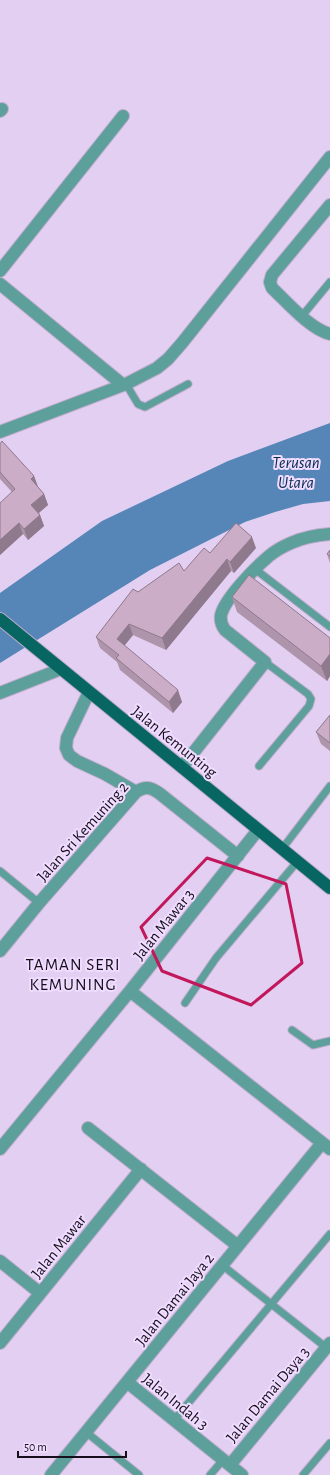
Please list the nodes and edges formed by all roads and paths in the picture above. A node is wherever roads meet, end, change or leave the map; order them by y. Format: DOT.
graph roads {
  1 [pos="123,116"];
  2 [pos="330,157"];
  3 [pos="330,205"];
  4 [pos="0,270"];
  5 [pos="330,282"];
  6 [pos="0,284"];
  7 [pos="302,316"];
  8 [pos="330,334"];
  9 [pos="125,384"];
  10 [pos="188,384"];
  11 [pos="0,432"];
  12 [pos="330,534"];
  13 [pos="255,569"];
  14 [pos="0,619"];
  15 [pos="330,627"];
  16 [pos="266,662"];
  17 [pos="61,669"];
  18 [pos="89,692"];
  19 [pos="0,693"];
  20 [pos="259,766"];
  21 [pos="182,767"];
  22 [pos="330,786"];
  23 [pos="136,792"];
  24 [pos="258,830"];
  25 [pos="282,849"];
  26 [pos="238,856"];
  27 [pos="297,862"];
  28 [pos="0,871"];
  29 [pos="330,888"];
  30 [pos="39,903"];
  31 [pos="0,951"];
  32 [pos="130,991"];
  33 [pos="185,1003"];
  34 [pos="292,1030"];
  35 [pos="330,1041"];
  36 [pos="88,1128"];
  37 [pos="326,1146"];
  38 [pos="0,1148"];
  39 [pos="141,1169"];
  40 [pos="330,1234"];
  41 [pos="238,1246"];
  42 [pos="0,1261"];
  43 [pos="222,1265"];
  44 [pos="40,1293"];
  45 [pos="272,1304"];
  46 [pos="0,1343"];
  47 [pos="329,1347"];
  48 [pos="127,1382"];
  49 [pos="174,1420"];
  50 [pos="86,1432"];
  51 [pos="330,1443"];
  52 [pos="226,1462"];
  53 [pos="51,1475"];
  54 [pos="139,1475"];
  55 [pos="210,1475"];
  56 [pos="242,1475"];
  57 [pos="303,1475"];
  1 -- 4 [label="street"];
  2 -- 9 [label="street"];
  3 -- 7 [label="street"];
  5 -- 7 [label="lane"];
  6 -- 9 [label="street"];
  7 -- 8 [label="street"];
  9 -- 10 [label="lane"];
  9 -- 11 [label="street"];
  12 -- 13 [label="street"];
  13 -- 15 [label="lane"];
  13 -- 16 [label="street"];
  14 -- 17 [label="main road, Jalan Kemunting"];
  16 -- 20 [label="lane"];
  16 -- 21 [label="street"];
  17 -- 18 [label="main road, Jalan Kemunting"];
  17 -- 19 [label="street"];
  18 -- 21 [label="main road, Jalan Kemunting"];
  18 -- 23 [label="street"];
  21 -- 24 [label="main road, Jalan Kemunting"];
  22 -- 25 [label="lane"];
  23 -- 26 [label="street, Jalan Sri Kemuning 2"];
  23 -- 30 [label="street, Jalan Sri Kemuning 2"];
  24 -- 25 [label="main road, Jalan Kemunting"];
  24 -- 26 [label="street, Jalan Mawar 3"];
  25 -- 27 [label="main road, Jalan Kemunting"];
  26 -- 32 [label="street, Jalan Mawar 3"];
  27 -- 29 [label="main road, Jalan Kemunting"];
  27 -- 33 [label="lane"];
  28 -- 30 [label="lane"];
  30 -- 31 [label="street, Jalan Sri Kemuning 2"];
  32 -- 37 [label="street"];
  32 -- 38 [label="street, Jalan Mawar 3"];
  34 -- 35 [label="lane"];
  36 -- 39 [label="street"];
  37 -- 41 [label="street, Jalan Damai Jaya 2"];
  39 -- 41 [label="street"];
  39 -- 44 [label="street, Jalan Mawar"];
  40 -- 45 [label="lane"];
  41 -- 43 [label="street, Jalan Damai Jaya 2"];
  42 -- 44 [label="street"];
  43 -- 45 [label="lane"];
  43 -- 48 [label="street, Jalan Damai Jaya 2"];
  44 -- 46 [label="street, Jalan Mawar"];
  45 -- 47 [label="lane"];
  45 -- 49 [label="lane"];
  47 -- 52 [label="street, Jalan Damai Daya 3"];
  48 -- 49 [label="street, Jalan Indah 3"];
  48 -- 50 [label="street, Jalan Damai Jaya 2"];
  49 -- 52 [label="street, Jalan Indah 3"];
  50 -- 53 [label="street, Jalan Damai Jaya 2"];
  50 -- 54 [label="lane"];
  51 -- 57 [label="lane"];
  52 -- 55 [label="lane"];
  52 -- 56 [label="street, Jalan Indah 3"];
}
